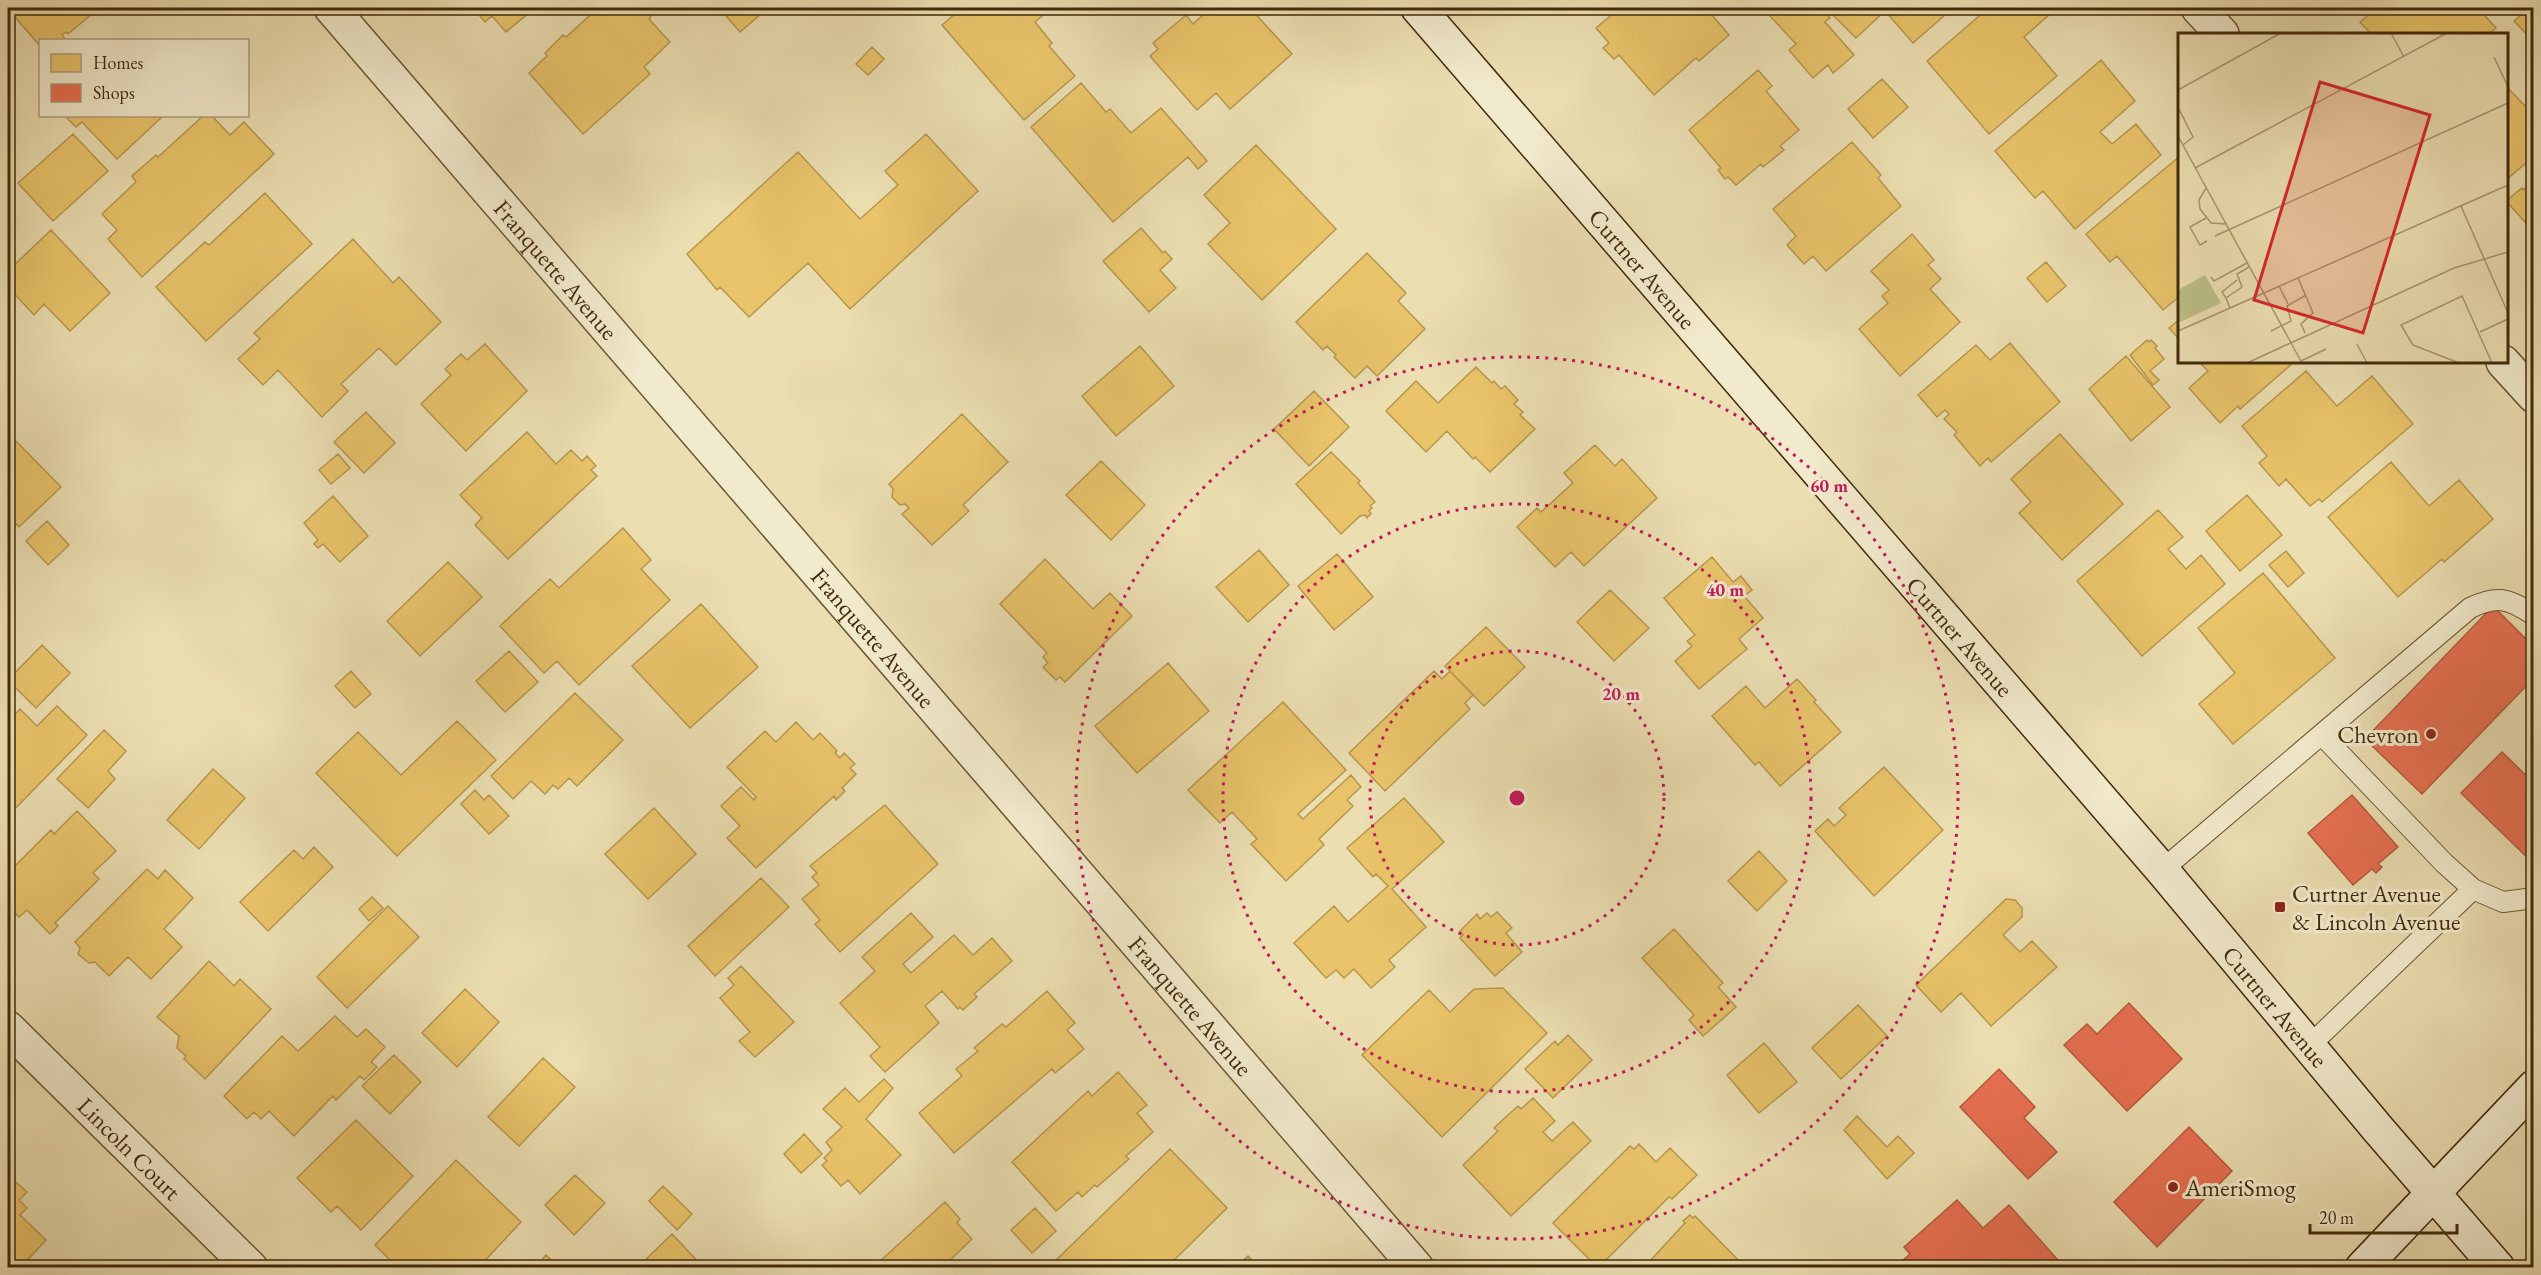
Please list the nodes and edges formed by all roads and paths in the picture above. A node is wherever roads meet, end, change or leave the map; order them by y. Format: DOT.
graph roads {
  1 [pos="331,8"];
  2 [pos="1418,8"];
  3 [pos="2199,8"];
  4 [pos="2221,33"];
  5 [pos="2505,363"];
  6 [pos="2534,396"];
  7 [pos="2534,615"];
  8 [pos="2322,735"];
  9 [pos="2162,870"];
  10 [pos="2473,889"];
  11 [pos="2534,898"];
  12 [pos="8,1028"];
  13 [pos="2309,1046"];
  14 [pos="2534,1086"];
  15 [pos="2433,1192"];
  16 [pos="251,1268"];
  17 [pos="1417,1268"];
  18 [pos="2362,1268"];
  19 [pos="2498,1268"];
  1 -- 17 [label="street, Franquette Avenue"];
  2 -- 9 [label="street, Curtner Avenue"];
  3 -- 4 [label="street"];
  5 -- 6 [label="street"];
  7 -- 8 [label="lane"];
  8 -- 9 [label="lane"];
  8 -- 10 [label="lane"];
  9 -- 13 [label="street, Curtner Avenue"];
  10 -- 11 [label="lane"];
  10 -- 13 [label="lane"];
  12 -- 16 [label="street, Lincoln Court"];
  13 -- 15 [label="street, Curtner Avenue"];
  14 -- 15 [label="street"];
  15 -- 18 [label="street"];
  15 -- 19 [label="street, Curtner Avenue"];
}
